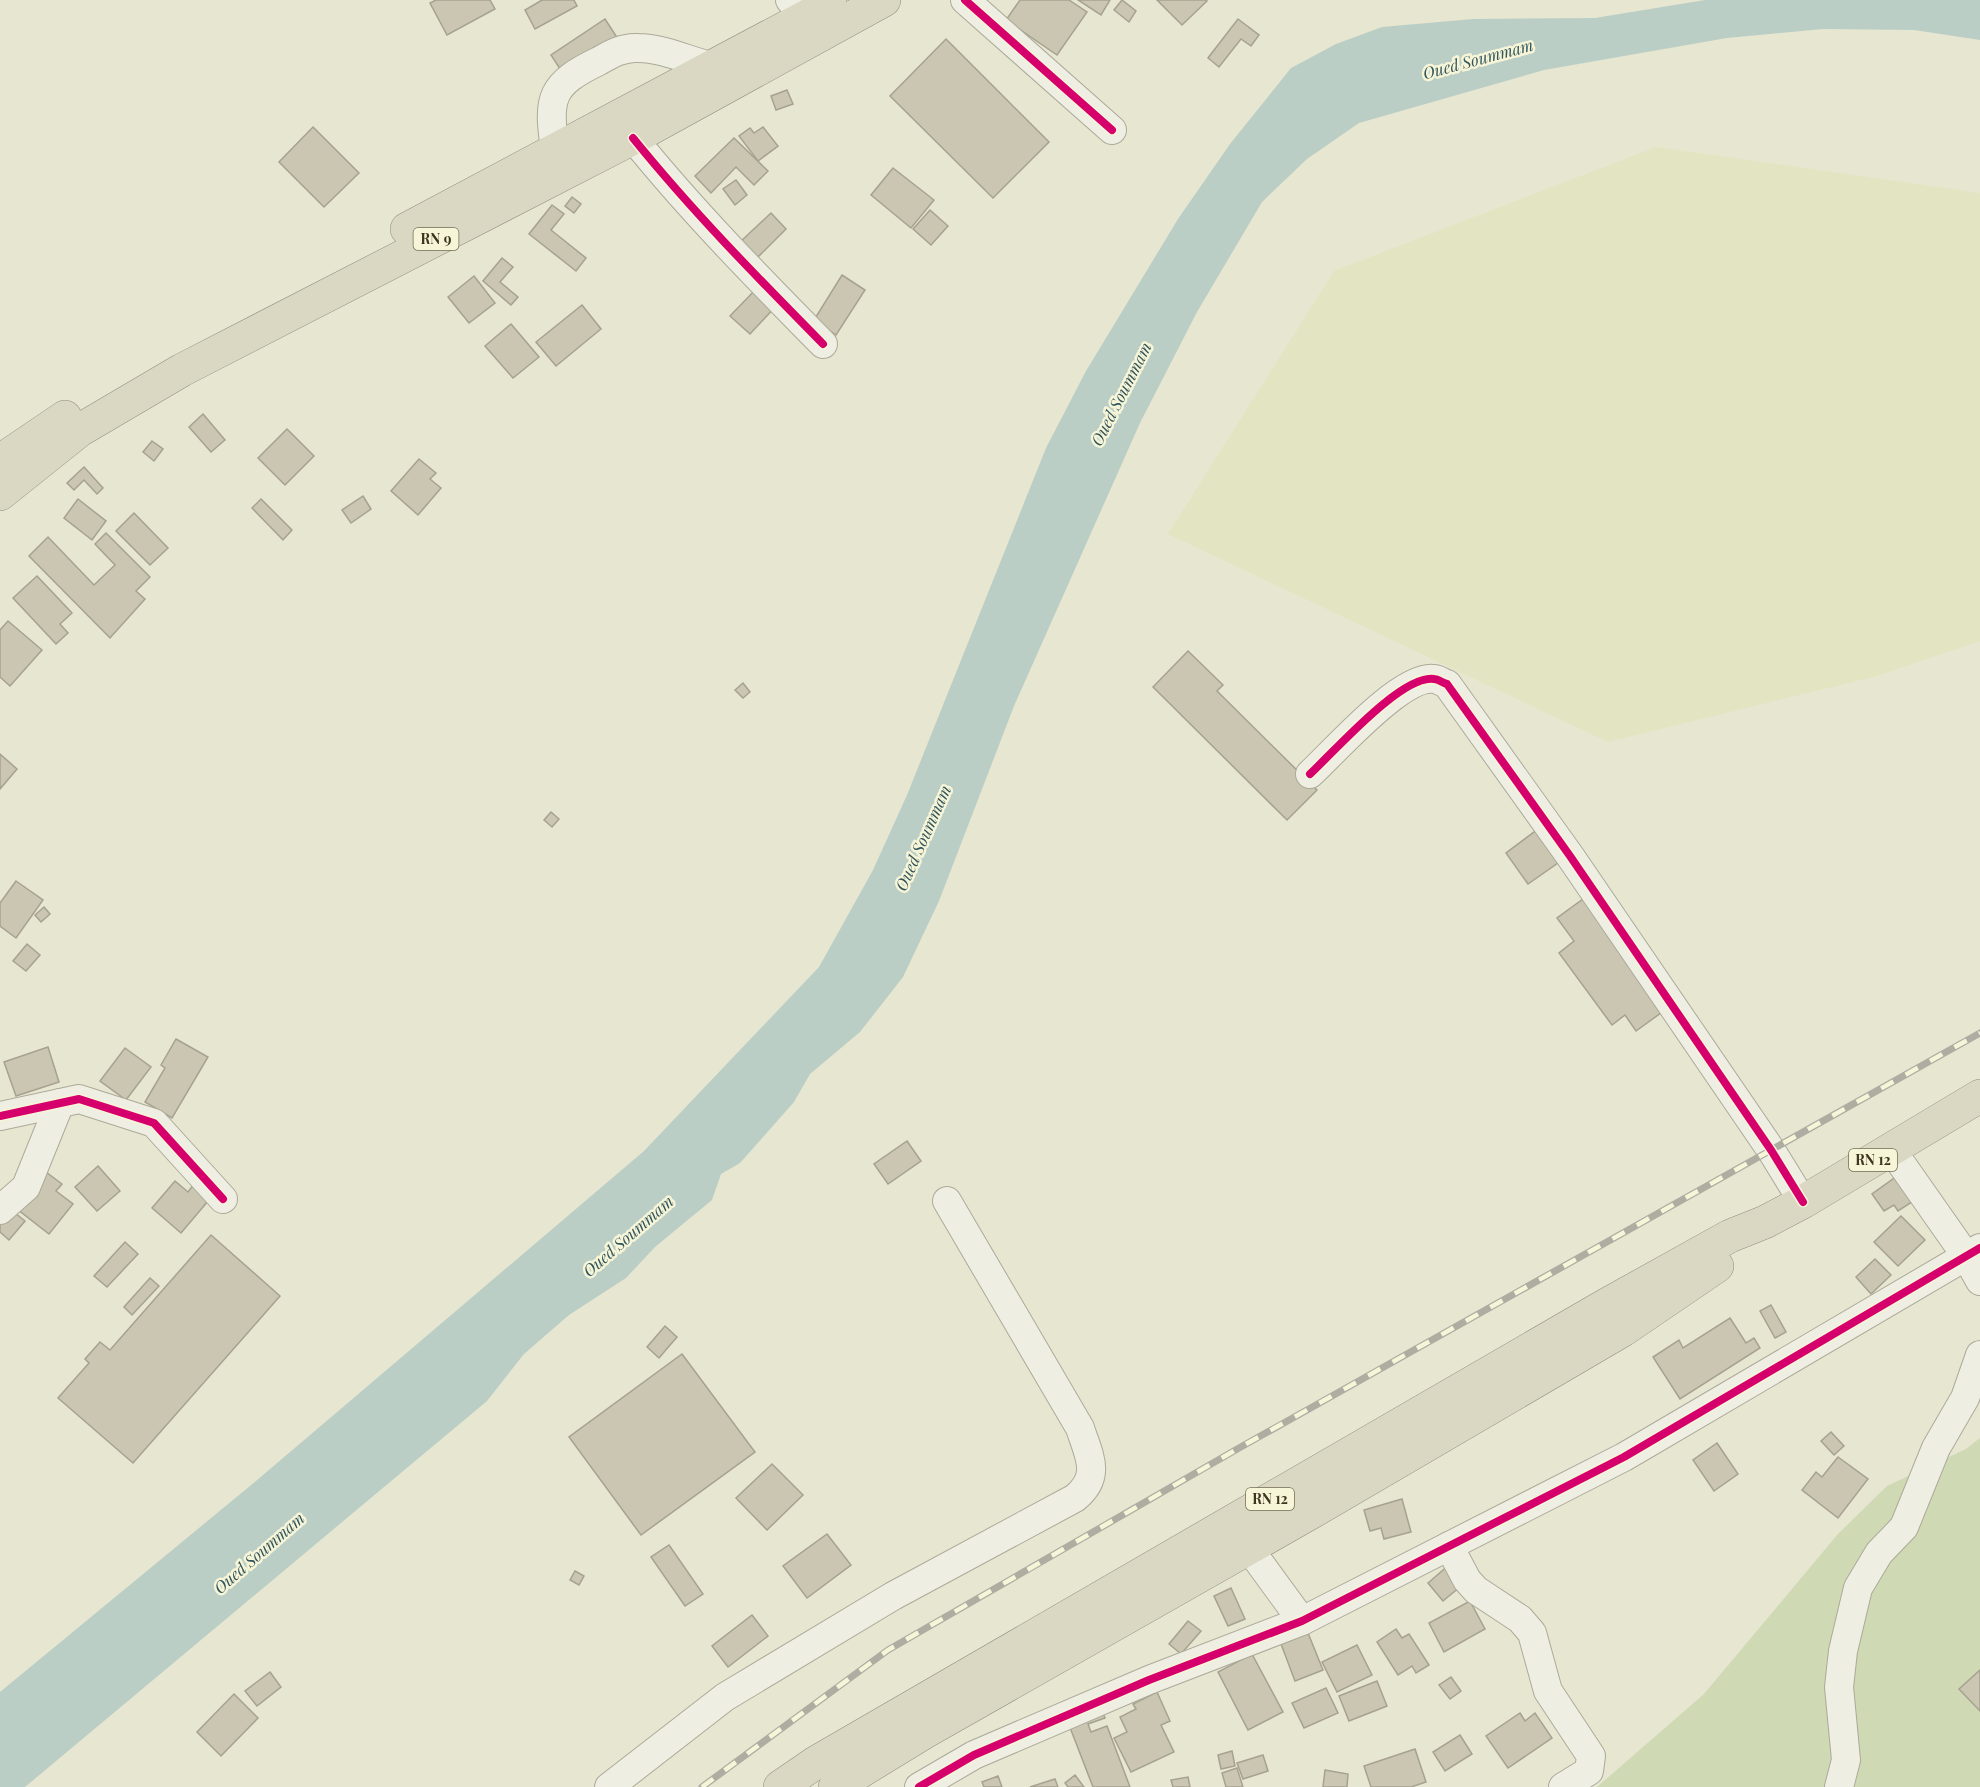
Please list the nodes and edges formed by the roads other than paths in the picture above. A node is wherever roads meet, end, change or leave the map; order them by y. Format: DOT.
graph roads {
  1 [pos="837,0"];
  2 [pos="884,0"];
  3 [pos="965,0"];
  4 [pos="797,8"];
  5 [pos="710,66"];
  6 [pos="1112,130"];
  7 [pos="633,138"];
  8 [pos="555,149"];
  9 [pos="823,344"];
  10 [pos="0,461"];
  11 [pos="0,494"];
  12 [pos="1310,774"];
  13 [pos="1980,1096"];
  14 [pos="60,1103"];
  15 [pos="0,1116"];
  16 [pos="1891,1149"];
  17 [pos="223,1199"];
  18 [pos="947,1201"];
  19 [pos="1803,1202"];
  20 [pos="0,1210"];
  21 [pos="1765,1222"];
  22 [pos="1973,1252"];
  23 [pos="1980,1281"];
  24 [pos="1980,1355"];
  25 [pos="1248,1546"];
  26 [pos="1449,1546"];
  27 [pos="1302,1621"];
  28 [pos="609,1787"];
  29 [pos="780,1787"];
  30 [pos="835,1787"];
  31 [pos="919,1787"];
  32 [pos="1563,1787"];
  33 [pos="1839,1787"];
  1 -- 4 [label="highway, RN 9"];
  2 -- 7 [label="highway, RN 9"];
  3 -- 6 [label="street"];
  4 -- 5 [label="highway, RN 9"];
  5 -- 8 [label="highway, RN 9"];
  5 -- 8 [label="street"];
  7 -- 9 [label="street"];
  7 -- 11 [label="highway, RN 9"];
  8 -- 10 [label="highway, RN 9"];
  12 -- 19 [label="street"];
  13 -- 16 [label="highway, RN 12"];
  14 -- 15 [label="street"];
  14 -- 17 [label="street"];
  14 -- 20 [label="street"];
  16 -- 19 [label="highway, RN 12"];
  16 -- 22 [label="street"];
  18 -- 28 [label="street"];
  19 -- 21 [label="highway, RN 12"];
  21 -- 25 [label="highway, RN 12"];
  21 -- 29 [label="highway, RN 12"];
  22 -- 23 [label="street"];
  22 -- 26 [label="street"];
  24 -- 33 [label="street"];
  25 -- 27 [label="street"];
  25 -- 30 [label="highway, RN 12"];
  26 -- 27 [label="street"];
  26 -- 32 [label="street"];
  27 -- 31 [label="street"];
}
